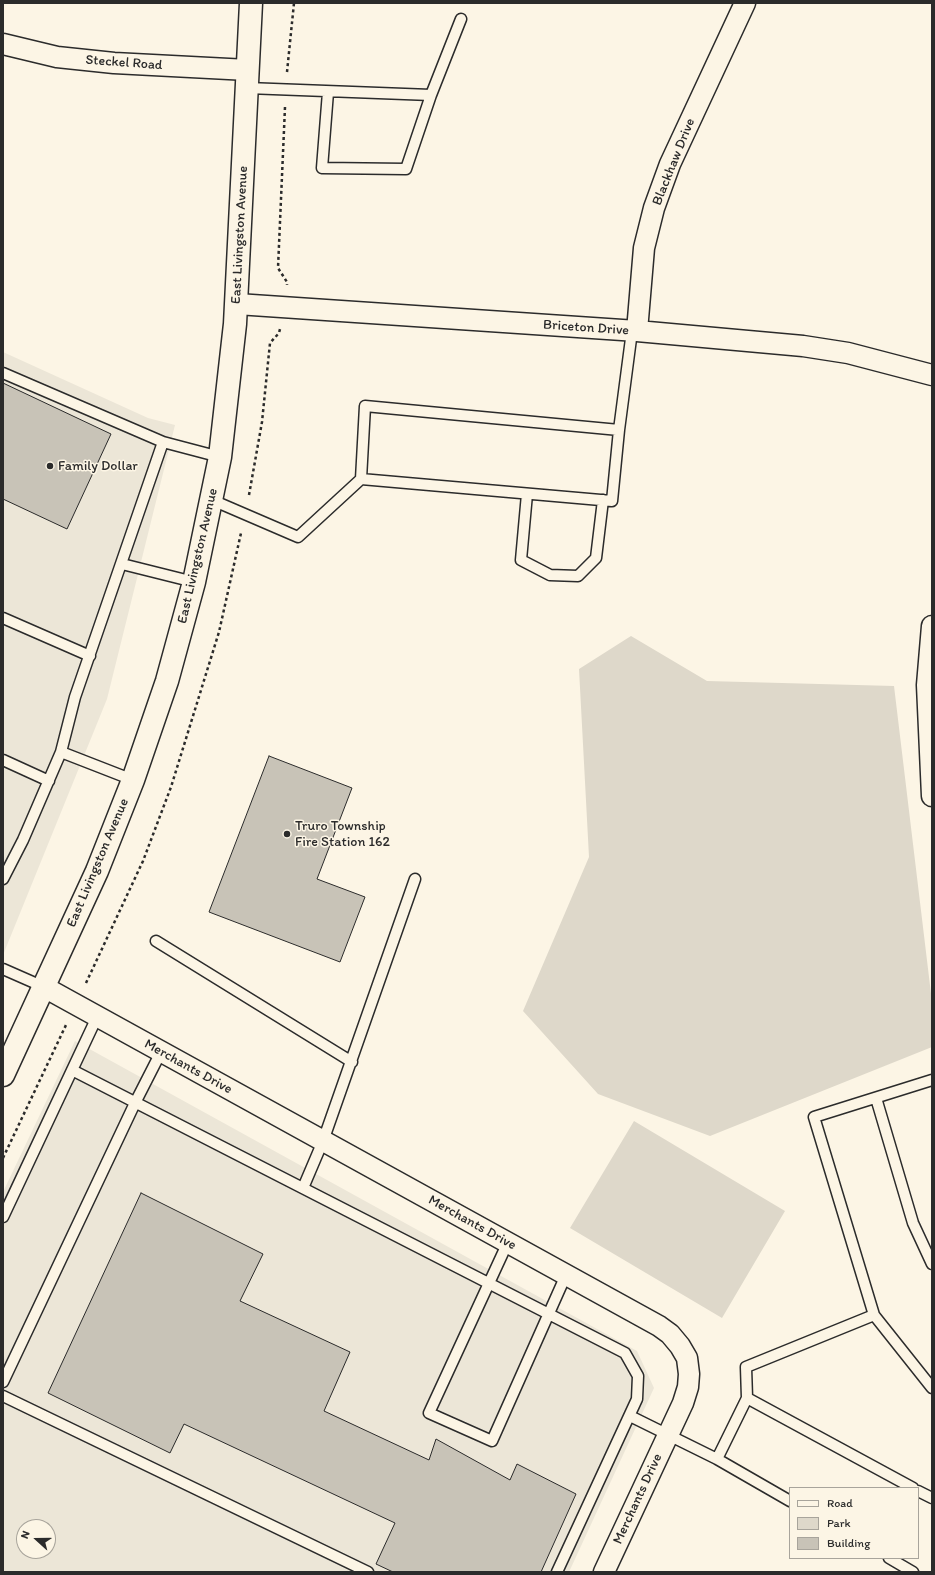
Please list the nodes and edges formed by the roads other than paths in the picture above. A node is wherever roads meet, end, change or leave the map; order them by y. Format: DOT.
graph roads {
  1 [pos="251,3"];
  2 [pos="745,3"];
  3 [pos="462,20"];
  4 [pos="3,44"];
  5 [pos="247,79"];
  6 [pos="328,92"];
  7 [pos="431,95"];
  8 [pos="237,304"];
  9 [pos="635,331"];
  10 [pos="3,373"];
  11 [pos="932,375"];
  12 [pos="619,430"];
  13 [pos="163,442"];
  14 [pos="220,457"];
  15 [pos="360,479"];
  16 [pos="527,494"];
  17 [pos="212,500"];
  18 [pos="602,500"];
  19 [pos="122,564"];
  20 [pos="194,582"];
  21 [pos="3,618"];
  22 [pos="932,626"];
  23 [pos="90,656"];
  24 [pos="61,752"];
  25 [pos="3,760"];
  26 [pos="133,780"];
  27 [pos="48,781"];
  28 [pos="932,796"];
  29 [pos="3,879"];
  30 [pos="415,879"];
  31 [pos="156,940"];
  32 [pos="3,969"];
  33 [pos="44,987"];
  34 [pos="96,1016"];
  35 [pos="161,1052"];
  36 [pos="352,1062"];
  37 [pos="72,1070"];
  38 [pos="3,1075"];
  39 [pos="932,1080"];
  40 [pos="876,1098"];
  41 [pos="135,1103"];
  42 [pos="323,1141"];
  43 [pos="303,1188"];
  44 [pos="3,1217"];
  45 [pos="508,1242"];
  46 [pos="932,1264"];
  47 [pos="566,1275"];
  48 [pos="489,1282"];
  49 [pos="549,1314"];
  50 [pos="874,1315"];
  51 [pos="3,1382"];
  52 [pos="932,1388"];
  53 [pos="3,1396"];
  54 [pos="747,1398"];
  55 [pos="630,1416"];
  56 [pos="668,1435"];
  57 [pos="717,1459"];
  58 [pos="911,1487"];
  59 [pos="919,1492"];
  60 [pos="932,1498"];
  61 [pos="789,1500"];
  62 [pos="891,1559"];
  63 [pos="368,1572"];
  64 [pos="557,1572"];
  65 [pos="604,1572"];
  66 [pos="913,1572"];
  1 -- 5 [label="main road, East Livingston Avenue"];
  2 -- 9 [label="street, Blackhaw Drive"];
  3 -- 7 [label="lane"];
  4 -- 5 [label="street, Steckel Road"];
  5 -- 6 [label="lane"];
  5 -- 8 [label="main road, East Livingston Avenue"];
  6 -- 7 [label="lane"];
  6 -- 7 [label="lane"];
  8 -- 9 [label="street, Briceton Drive"];
  8 -- 14 [label="main road, East Livingston Avenue"];
  9 -- 11 [label="street, Briceton Drive"];
  9 -- 12 [label="lane"];
  10 -- 13 [label="lane"];
  12 -- 15 [label="lane"];
  12 -- 18 [label="lane"];
  13 -- 14 [label="lane"];
  13 -- 19 [label="lane"];
  14 -- 17 [label="main road, East Livingston Avenue"];
  15 -- 16 [label="lane"];
  15 -- 17 [label="lane"];
  16 -- 18 [label="lane"];
  16 -- 18 [label="lane"];
  17 -- 20 [label="main road, East Livingston Avenue"];
  19 -- 20 [label="lane"];
  19 -- 23 [label="lane"];
  20 -- 26 [label="main road, East Livingston Avenue"];
  21 -- 23 [label="lane"];
  22 -- 28 [label="street"];
  23 -- 24 [label="lane"];
  24 -- 26 [label="lane"];
  24 -- 27 [label="lane"];
  25 -- 27 [label="lane"];
  26 -- 33 [label="main road, East Livingston Avenue"];
  27 -- 29 [label="lane"];
  30 -- 36 [label="lane"];
  31 -- 36 [label="lane"];
  32 -- 33 [label="lane"];
  33 -- 34 [label="street, Merchants Drive"];
  33 -- 38 [label="main road, East Livingston Avenue"];
  34 -- 35 [label="street, Merchants Drive"];
  34 -- 37 [label="lane"];
  35 -- 41 [label="lane"];
  35 -- 42 [label="street, Merchants Drive"];
  36 -- 42 [label="lane"];
  37 -- 41 [label="lane"];
  37 -- 44 [label="lane"];
  39 -- 40 [label="lane"];
  40 -- 46 [label="lane"];
  40 -- 50 [label="lane"];
  41 -- 43 [label="lane"];
  41 -- 51 [label="lane"];
  42 -- 43 [label="lane"];
  42 -- 45 [label="street, Merchants Drive"];
  43 -- 48 [label="lane"];
  45 -- 47 [label="street, Merchants Drive"];
  45 -- 48 [label="lane"];
  47 -- 49 [label="lane"];
  47 -- 56 [label="street, Merchants Drive"];
  48 -- 49 [label="lane"];
  48 -- 49 [label="lane"];
  49 -- 55 [label="lane"];
  50 -- 52 [label="lane"];
  50 -- 54 [label="lane"];
  53 -- 63 [label="lane"];
  54 -- 57 [label="lane"];
  54 -- 58 [label="lane"];
  55 -- 56 [label="lane"];
  55 -- 64 [label="lane"];
  56 -- 57 [label="lane"];
  56 -- 65 [label="street, Merchants Drive"];
  57 -- 61 [label="lane"];
  59 -- 60 [label="lane"];
  62 -- 66 [label="lane"];
}
